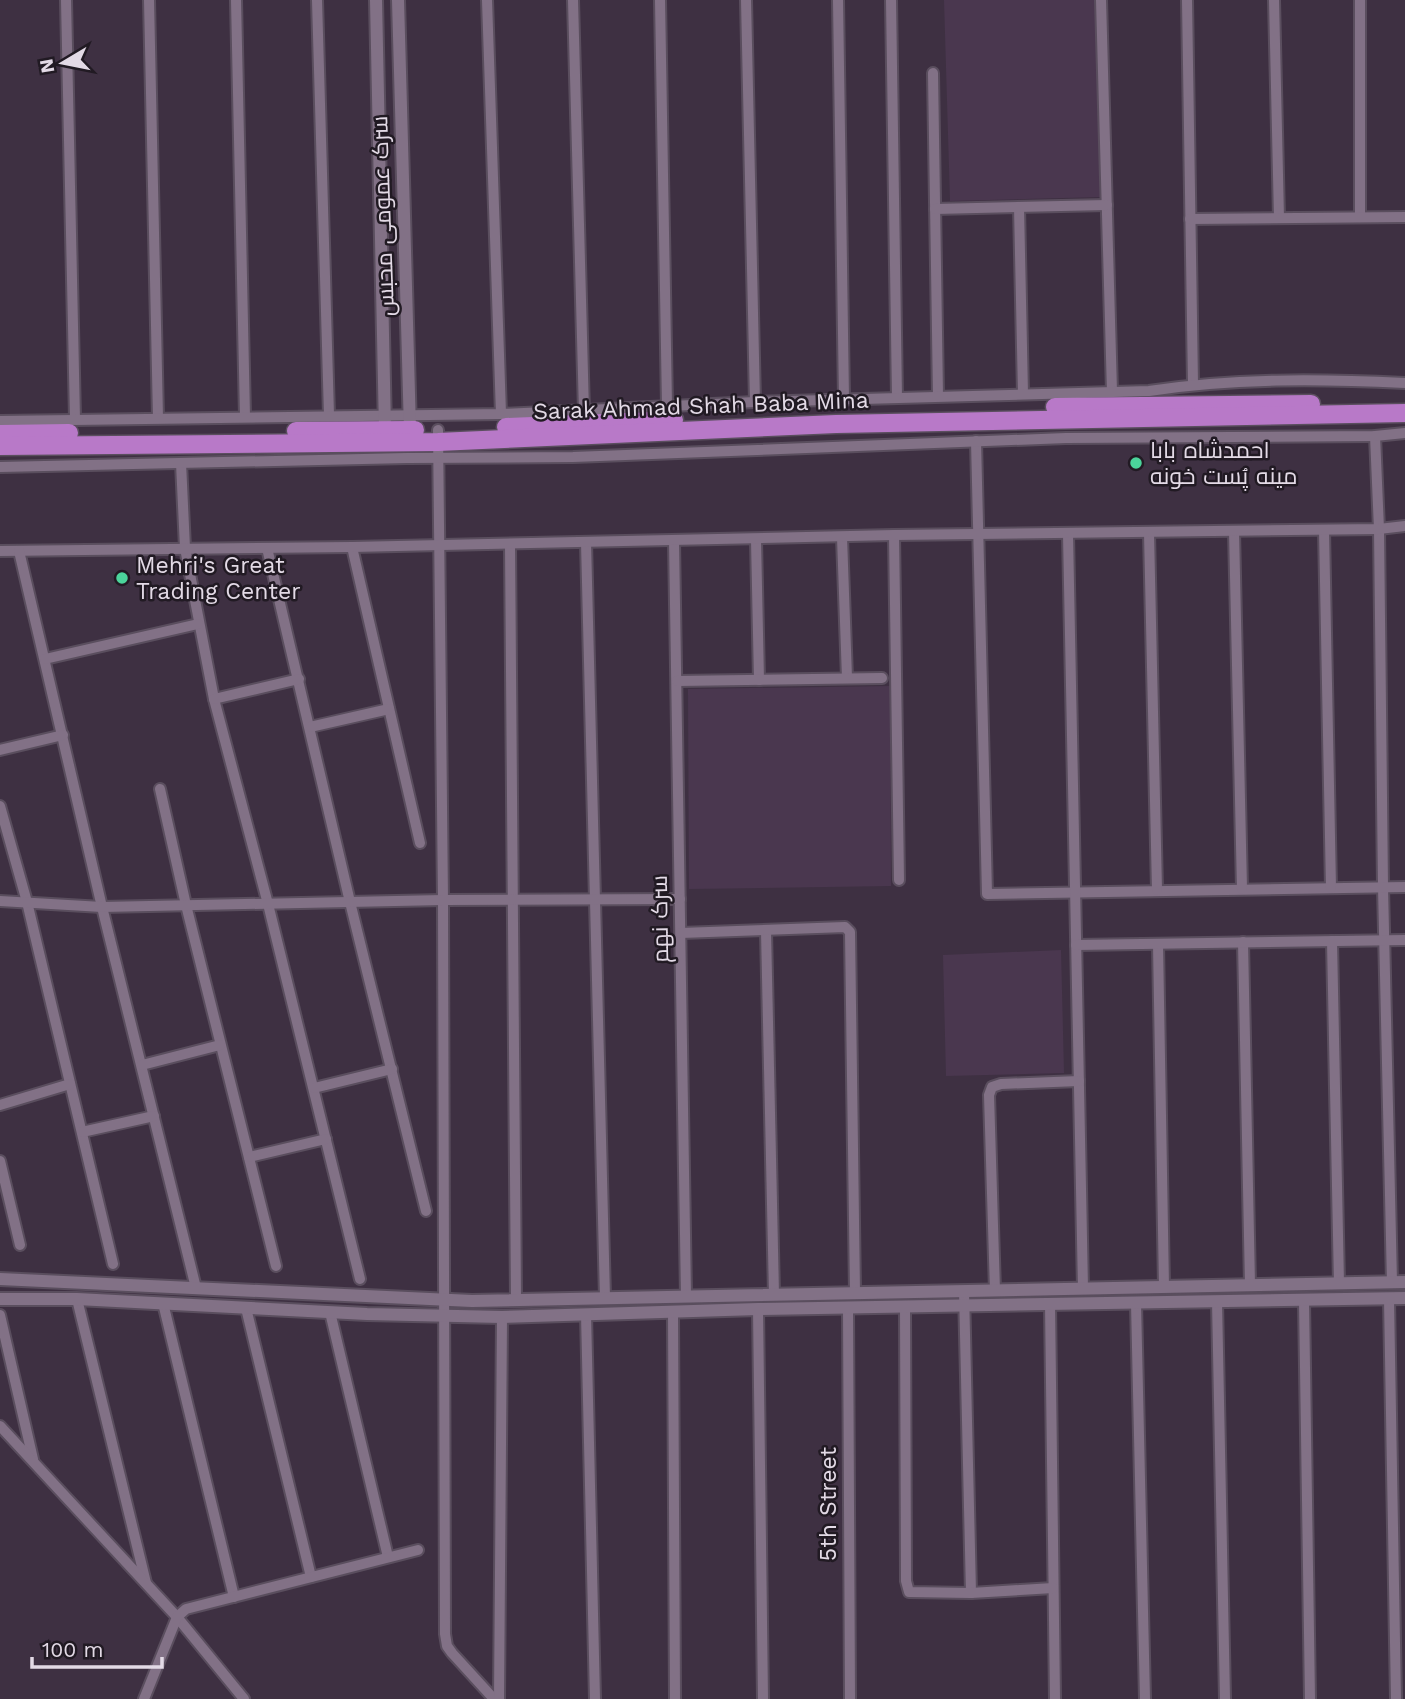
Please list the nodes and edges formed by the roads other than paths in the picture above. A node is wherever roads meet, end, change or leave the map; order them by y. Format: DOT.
graph roads {
  1 [pos="66,0"];
  2 [pos="149,0"];
  3 [pos="236,0"];
  4 [pos="317,0"];
  5 [pos="487,0"];
  6 [pos="573,0"];
  7 [pos="660,0"];
  8 [pos="746,0"];
  9 [pos="838,0"];
  10 [pos="891,0"];
  11 [pos="1101,0"];
  12 [pos="1187,0"];
  13 [pos="1273,0"];
  14 [pos="1360,0"];
  15 [pos="376,2"];
  16 [pos="398,2"];
  17 [pos="933,74"];
  18 [pos="1107,205"];
  19 [pos="1019,207"];
  20 [pos="935,209"];
  21 [pos="1405,216"];
  22 [pos="1360,217"];
  23 [pos="1279,218"];
  24 [pos="1190,219"];
  25 [pos="1405,383"];
  26 [pos="1193,384"];
  27 [pos="1112,392"];
  28 [pos="1023,394"];
  29 [pos="938,396"];
  30 [pos="897,398"];
  31 [pos="844,400"];
  32 [pos="755,402"];
  33 [pos="1405,402"];
  34 [pos="667,406"];
  35 [pos="584,412"];
  36 [pos="1405,413"];
  37 [pos="500,414"];
  38 [pos="329,415"];
  39 [pos="245,417"];
  40 [pos="158,418"];
  41 [pos="75,419"];
  42 [pos="0,421"];
  43 [pos="385,423"];
  44 [pos="410,423"];
  45 [pos="1405,433"];
  46 [pos="0,434"];
  47 [pos="1375,436"];
  48 [pos="976,442"];
  49 [pos="438,443"];
  50 [pos="0,446"];
  51 [pos="181,463"];
  52 [pos="0,467"];
  53 [pos="1405,526"];
  54 [pos="1379,529"];
  55 [pos="1324,530"];
  56 [pos="1234,531"];
  57 [pos="1149,533"];
  58 [pos="979,534"];
  59 [pos="1068,534"];
  60 [pos="894,535"];
  61 [pos="842,537"];
  62 [pos="756,540"];
  63 [pos="674,541"];
  64 [pos="586,542"];
  65 [pos="510,544"];
  66 [pos="439,545"];
  67 [pos="352,547"];
  68 [pos="185,548"];
  69 [pos="267,548"];
  70 [pos="0,551"];
  71 [pos="19,551"];
  72 [pos="198,624"];
  73 [pos="45,659"];
  74 [pos="882,677"];
  75 [pos="847,678"];
  76 [pos="299,679"];
  77 [pos="759,680"];
  78 [pos="677,681"];
  79 [pos="214,699"];
  80 [pos="389,709"];
  81 [pos="310,727"];
  82 [pos="63,735"];
  83 [pos="0,750"];
  84 [pos="160,789"];
  85 [pos="0,806"];
  86 [pos="420,843"];
  87 [pos="899,880"];
  88 [pos="1382,887"];
  89 [pos="1405,887"];
  90 [pos="1331,888"];
  91 [pos="1242,889"];
  92 [pos="1157,890"];
  93 [pos="1075,892"];
  94 [pos="512,899"];
  95 [pos="596,899"];
  96 [pos="680,899"];
  97 [pos="443,900"];
  98 [pos="0,901"];
  99 [pos="27,902"];
  100 [pos="350,902"];
  101 [pos="268,904"];
  102 [pos="186,905"];
  103 [pos="102,907"];
  104 [pos="766,931"];
  105 [pos="681,933"];
  106 [pos="1384,940"];
  107 [pos="1405,940"];
  108 [pos="1332,941"];
  109 [pos="1243,942"];
  110 [pos="1158,944"];
  111 [pos="1076,945"];
  112 [pos="220,1045"];
  113 [pos="142,1065"];
  114 [pos="392,1069"];
  115 [pos="1079,1081"];
  116 [pos="70,1084"];
  117 [pos="314,1088"];
  118 [pos="0,1105"];
  119 [pos="154,1116"];
  120 [pos="82,1132"];
  121 [pos="326,1139"];
  122 [pos="249,1157"];
  123 [pos="0,1161"];
  124 [pos="426,1211"];
  125 [pos="20,1245"];
  126 [pos="113,1264"];
  127 [pos="276,1266"];
  128 [pos="0,1279"];
  129 [pos="360,1279"];
  130 [pos="1398,1282"];
  131 [pos="1339,1284"];
  132 [pos="1250,1285"];
  133 [pos="1164,1287"];
  134 [pos="196,1288"];
  135 [pos="1083,1289"];
  136 [pos="964,1291"];
  137 [pos="995,1291"];
  138 [pos="855,1293"];
  139 [pos="774,1295"];
  140 [pos="685,1297"];
  141 [pos="605,1298"];
  142 [pos="1405,1298"];
  143 [pos="0,1299"];
  144 [pos="77,1299"];
  145 [pos="1390,1299"];
  146 [pos="444,1301"];
  147 [pos="516,1301"];
  148 [pos="1217,1301"];
  149 [pos="1304,1301"];
  150 [pos="163,1303"];
  151 [pos="1050,1303"];
  152 [pos="1136,1303"];
  153 [pos="965,1306"];
  154 [pos="905,1307"];
  155 [pos="246,1308"];
  156 [pos="848,1308"];
  157 [pos="758,1309"];
  158 [pos="330,1312"];
  159 [pos="673,1313"];
  160 [pos="586,1314"];
  161 [pos="0,1315"];
  162 [pos="443,1316"];
  163 [pos="502,1317"];
  164 [pos="0,1426"];
  165 [pos="33,1462"];
  166 [pos="418,1550"];
  167 [pos="388,1557"];
  168 [pos="311,1577"];
  169 [pos="147,1586"];
  170 [pos="1053,1588"];
  171 [pos="971,1592"];
  172 [pos="234,1597"];
  173 [pos="177,1617"];
  174 [pos="144,1699"];
  175 [pos="244,1699"];
  176 [pos="494,1699"];
  177 [pos="499,1699"];
  178 [pos="595,1699"];
  179 [pos="676,1699"];
  180 [pos="763,1699"];
  181 [pos="850,1699"];
  182 [pos="1055,1699"];
  183 [pos="1145,1699"];
  184 [pos="1225,1699"];
  185 [pos="1310,1699"];
  186 [pos="1396,1699"];
  1 -- 41 [label="street"];
  2 -- 40 [label="street"];
  3 -- 39 [label="street"];
  4 -- 38 [label="street"];
  5 -- 37 [label="street"];
  6 -- 35 [label="street"];
  7 -- 34 [label="street"];
  8 -- 32 [label="street"];
  9 -- 31 [label="street"];
  10 -- 30 [label="street"];
  11 -- 18 [label="street"];
  12 -- 24 [label="street"];
  13 -- 23 [label="street"];
  14 -- 22 [label="street"];
  15 -- 16 [label="street"];
  15 -- 43 [label="street, سرک عمومی محبس"];
  16 -- 44 [label="street, سرک عمومی محبس"];
  17 -- 20 [label="street"];
  18 -- 19 [label="street"];
  18 -- 27 [label="street"];
  19 -- 20 [label="street"];
  19 -- 28 [label="street"];
  20 -- 29 [label="street"];
  21 -- 22 [label="street"];
  22 -- 23 [label="street"];
  23 -- 24 [label="street"];
  24 -- 26 [label="street"];
  25 -- 26 [label="street"];
  26 -- 27 [label="street"];
  27 -- 28 [label="street"];
  28 -- 29 [label="street"];
  29 -- 30 [label="street"];
  30 -- 31 [label="street"];
  31 -- 32 [label="street"];
  32 -- 34 [label="street"];
  33 -- 49 [label="highway"];
  34 -- 35 [label="street"];
  35 -- 37 [label="street"];
  36 -- 49 [label="highway, Sarak Ahmad Shah Baba Mina"];
  37 -- 44 [label="street"];
  38 -- 39 [label="street"];
  38 -- 43 [label="street"];
  39 -- 40 [label="street"];
  40 -- 41 [label="street"];
  41 -- 42 [label="street"];
  43 -- 44 [label="highway"];
  43 -- 46 [label="highway"];
  44 -- 49 [label="highway"];
  45 -- 47 [label="street"];
  47 -- 48 [label="street"];
  47 -- 54 [label="street"];
  48 -- 49 [label="street"];
  48 -- 58 [label="street"];
  49 -- 50 [label="highway, Sarak Ahmad Shah Baba Mina"];
  49 -- 51 [label="street"];
  49 -- 66 [label="street"];
  51 -- 52 [label="street"];
  51 -- 68 [label="street"];
  53 -- 54 [label="street"];
  54 -- 55 [label="street"];
  54 -- 88 [label="street"];
  55 -- 56 [label="street"];
  55 -- 90 [label="street"];
  56 -- 57 [label="street"];
  56 -- 91 [label="street"];
  57 -- 59 [label="street"];
  57 -- 92 [label="street"];
  58 -- 59 [label="street"];
  58 -- 60 [label="street"];
  58 -- 93 [label="street"];
  59 -- 93 [label="street"];
  60 -- 61 [label="street"];
  60 -- 87 [label="street"];
  61 -- 62 [label="street"];
  61 -- 75 [label="street"];
  62 -- 63 [label="street"];
  62 -- 77 [label="street"];
  63 -- 64 [label="street"];
  63 -- 78 [label="street, سرک نهم"];
  64 -- 65 [label="street"];
  64 -- 95 [label="street"];
  65 -- 66 [label="street"];
  65 -- 94 [label="street"];
  66 -- 67 [label="street"];
  66 -- 97 [label="street"];
  67 -- 69 [label="street"];
  67 -- 80 [label="street"];
  68 -- 69 [label="street"];
  68 -- 71 [label="street"];
  68 -- 72 [label="street"];
  69 -- 76 [label="street"];
  70 -- 71 [label="street"];
  71 -- 73 [label="street"];
  72 -- 73 [label="street"];
  72 -- 79 [label="street"];
  73 -- 82 [label="street"];
  74 -- 75 [label="street"];
  75 -- 77 [label="street"];
  76 -- 79 [label="street"];
  76 -- 81 [label="street"];
  77 -- 78 [label="street"];
  78 -- 96 [label="street, سرک نهم"];
  79 -- 101 [label="street"];
  80 -- 81 [label="street"];
  80 -- 86 [label="street"];
  81 -- 100 [label="street"];
  82 -- 83 [label="street"];
  82 -- 103 [label="street"];
  84 -- 102 [label="street"];
  85 -- 99 [label="street"];
  88 -- 89 [label="street"];
  88 -- 90 [label="street"];
  88 -- 106 [label="street"];
  90 -- 91 [label="street"];
  91 -- 92 [label="street"];
  92 -- 93 [label="street"];
  93 -- 111 [label="street"];
  94 -- 95 [label="street"];
  94 -- 97 [label="street"];
  94 -- 147 [label="street"];
  95 -- 96 [label="street"];
  95 -- 141 [label="street"];
  96 -- 105 [label="street, سرک نهم"];
  97 -- 100 [label="street"];
  97 -- 146 [label="street"];
  98 -- 99 [label="street"];
  99 -- 103 [label="street"];
  99 -- 116 [label="street"];
  100 -- 101 [label="street"];
  100 -- 114 [label="street"];
  101 -- 102 [label="street"];
  101 -- 117 [label="street"];
  102 -- 103 [label="street"];
  102 -- 112 [label="street"];
  103 -- 113 [label="street"];
  104 -- 105 [label="street"];
  104 -- 138 [label="street"];
  104 -- 139 [label="street"];
  105 -- 140 [label="street, سرک نهم"];
  106 -- 107 [label="street"];
  106 -- 108 [label="street"];
  106 -- 130 [label="street"];
  108 -- 109 [label="street"];
  108 -- 131 [label="street"];
  109 -- 110 [label="street"];
  109 -- 132 [label="street"];
  110 -- 111 [label="street"];
  110 -- 133 [label="street"];
  111 -- 115 [label="street"];
  112 -- 113 [label="street"];
  112 -- 122 [label="street"];
  113 -- 119 [label="street"];
  114 -- 117 [label="street"];
  114 -- 124 [label="street"];
  115 -- 135 [label="street"];
  115 -- 137 [label="street"];
  116 -- 118 [label="street"];
  116 -- 120 [label="street"];
  117 -- 121 [label="street"];
  119 -- 120 [label="street"];
  119 -- 134 [label="street"];
  120 -- 126 [label="street"];
  121 -- 122 [label="street"];
  121 -- 129 [label="street"];
  122 -- 127 [label="street"];
  123 -- 125 [label="street"];
  128 -- 134 [label="street"];
  130 -- 131 [label="street"];
  131 -- 132 [label="street"];
  132 -- 133 [label="street"];
  133 -- 135 [label="street"];
  134 -- 146 [label="street"];
  135 -- 137 [label="street"];
  136 -- 137 [label="street"];
  136 -- 138 [label="street"];
  136 -- 153 [label="street"];
  138 -- 139 [label="street"];
  139 -- 140 [label="street"];
  140 -- 141 [label="street"];
  141 -- 147 [label="street"];
  142 -- 145 [label="street"];
  143 -- 144 [label="street"];
  144 -- 150 [label="street"];
  144 -- 169 [label="street"];
  145 -- 149 [label="street"];
  145 -- 186 [label="street"];
  146 -- 147 [label="street"];
  146 -- 162 [label="street"];
  148 -- 149 [label="street"];
  148 -- 152 [label="street"];
  148 -- 184 [label="street"];
  149 -- 185 [label="street"];
  150 -- 155 [label="street"];
  150 -- 172 [label="street"];
  151 -- 152 [label="street"];
  151 -- 153 [label="street"];
  151 -- 170 [label="street"];
  152 -- 183 [label="street"];
  153 -- 154 [label="street"];
  153 -- 171 [label="street"];
  154 -- 156 [label="street"];
  154 -- 171 [label="street"];
  155 -- 158 [label="street"];
  155 -- 168 [label="street"];
  156 -- 157 [label="street"];
  156 -- 181 [label="street, 5th Street"];
  157 -- 159 [label="street"];
  157 -- 180 [label="street"];
  158 -- 162 [label="street"];
  158 -- 167 [label="street"];
  159 -- 160 [label="street"];
  159 -- 179 [label="street"];
  160 -- 163 [label="street"];
  160 -- 178 [label="street"];
  161 -- 165 [label="street"];
  162 -- 163 [label="street"];
  162 -- 176 [label="street"];
  163 -- 177 [label="street"];
  164 -- 165 [label="street"];
  165 -- 169 [label="street"];
  166 -- 167 [label="street"];
  167 -- 168 [label="street"];
  168 -- 172 [label="street"];
  169 -- 173 [label="street"];
  170 -- 171 [label="street"];
  170 -- 182 [label="street"];
  172 -- 173 [label="street"];
  173 -- 174 [label="street"];
  173 -- 175 [label="street"];
}
